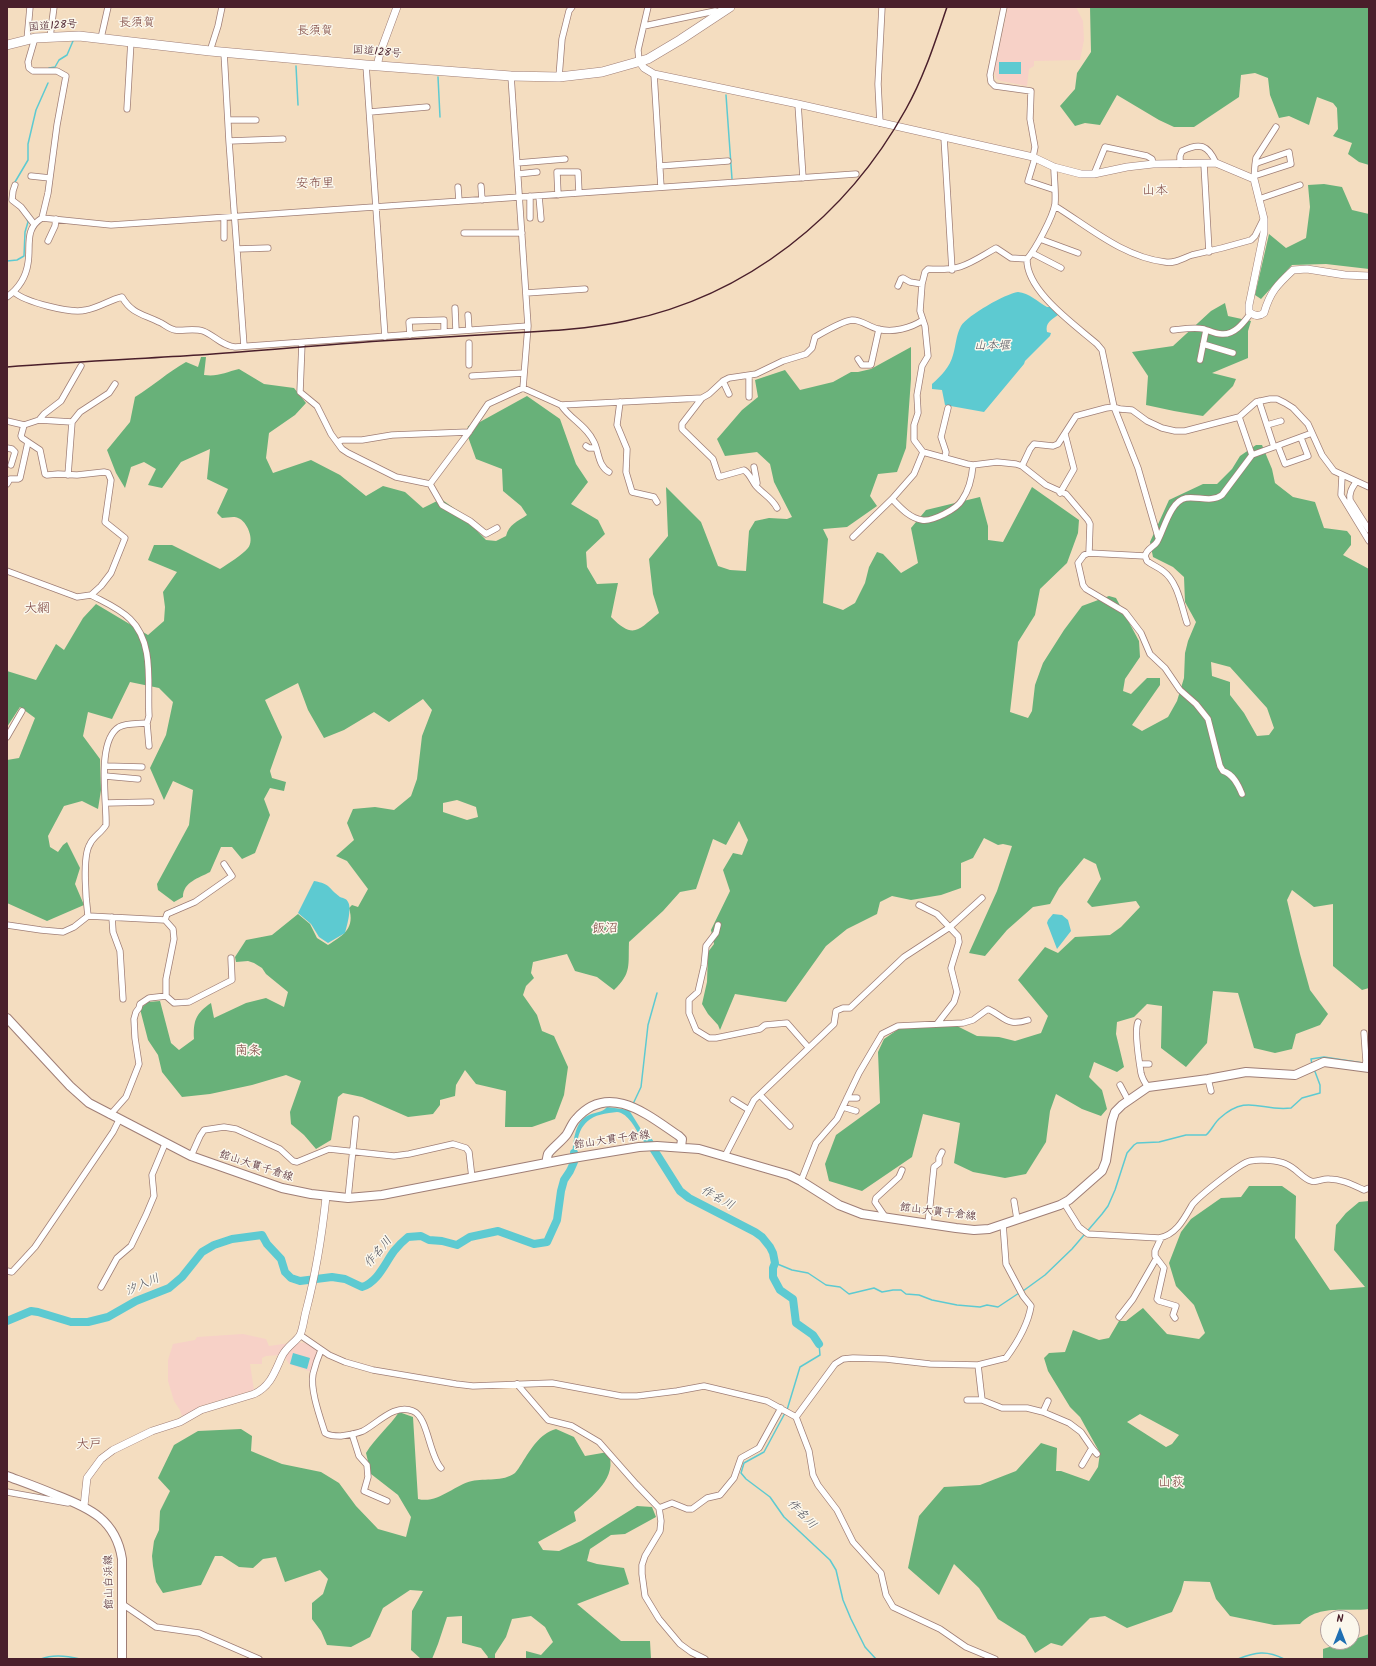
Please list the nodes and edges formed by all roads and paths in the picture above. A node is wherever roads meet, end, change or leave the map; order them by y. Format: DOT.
graph roads {
  1 [pos="30,7"];
  2 [pos="54,7"];
  3 [pos="108,7"];
  4 [pos="222,7"];
  5 [pos="397,7"];
  6 [pos="572,7"];
  7 [pos="648,7"];
  8 [pos="730,7"];
  9 [pos="882,7"];
  10 [pos="1004,7"];
  11 [pos="721,10"];
  12 [pos="644,26"];
  13 [pos="50,37"];
  14 [pos="101,38"];
  15 [pos="31,39"];
  16 [pos="131,42"];
  17 [pos="7,45"];
  18 [pos="210,51"];
  19 [pos="224,52"];
  20 [pos="639,61"];
  21 [pos="366,65"];
  22 [pos="377,66"];
  23 [pos="654,74"];
  24 [pos="511,76"];
  25 [pos="560,77"];
  26 [pos="798,104"];
  27 [pos="427,107"];
  28 [pos="127,109"];
  29 [pos="370,112"];
  30 [pos="228,120"];
  31 [pos="256,120"];
  32 [pos="880,123"];
  33 [pos="1276,127"];
  34 [pos="944,137"];
  35 [pos="284,139"];
  36 [pos="229,141"];
  37 [pos="1034,158"];
  38 [pos="565,159"];
  39 [pos="728,161"];
  40 [pos="517,163"];
  41 [pos="1153,164"];
  42 [pos="1180,164"];
  43 [pos="1204,164"];
  44 [pos="1216,164"];
  45 [pos="1255,165"];
  46 [pos="660,166"];
  47 [pos="1054,167"];
  48 [pos="537,172"];
  49 [pos="518,174"];
  50 [pos="856,174"];
  51 [pos="1094,174"];
  52 [pos="31,176"];
  53 [pos="50,178"];
  54 [pos="803,178"];
  55 [pos="1254,178"];
  56 [pos="16,185"];
  57 [pos="1300,185"];
  58 [pos="481,186"];
  59 [pos="661,187"];
  60 [pos="458,188"];
  61 [pos="1055,190"];
  62 [pos="579,193"];
  63 [pos="558,195"];
  64 [pos="530,196"];
  65 [pos="539,196"];
  66 [pos="518,197"];
  67 [pos="1259,198"];
  68 [pos="482,200"];
  69 [pos="459,201"];
  70 [pos="1055,206"];
  71 [pos="377,207"];
  72 [pos="235,217"];
  73 [pos="42,218"];
  74 [pos="224,218"];
  75 [pos="530,218"];
  76 [pos="56,219"];
  77 [pos="541,219"];
  78 [pos="1264,219"];
  79 [pos="34,224"];
  80 [pos="464,233"];
  81 [pos="522,233"];
  82 [pos="224,238"];
  83 [pos="1040,239"];
  84 [pos="48,241"];
  85 [pos="268,248"];
  86 [pos="237,249"];
  87 [pos="1209,252"];
  88 [pos="1032,253"];
  89 [pos="1078,253"];
  90 [pos="1027,259"];
  91 [pos="1061,268"];
  92 [pos="952,270"];
  93 [pos="1369,276"];
  94 [pos="922,284"];
  95 [pos="898,286"];
  96 [pos="585,289"];
  97 [pos="14,292"];
  98 [pos="526,293"];
  99 [pos="7,297"];
  100 [pos="455,308"];
  101 [pos="1251,313"];
  102 [pos="468,315"];
  103 [pos="923,320"];
  104 [pos="528,326"];
  105 [pos="879,329"];
  106 [pos="469,330"];
  107 [pos="1173,330"];
  108 [pos="1206,330"];
  109 [pos="456,331"];
  110 [pos="444,332"];
  111 [pos="410,335"];
  112 [pos="385,337"];
  113 [pos="469,342"];
  114 [pos="302,343"];
  115 [pos="1203,344"];
  116 [pos="244,346"];
  117 [pos="1233,353"];
  118 [pos="858,359"];
  119 [pos="1200,360"];
  120 [pos="469,365"];
  121 [pos="80,366"];
  122 [pos="524,373"];
  123 [pos="472,376"];
  124 [pos="749,376"];
  125 [pos="723,381"];
  126 [pos="115,384"];
  127 [pos="523,388"];
  128 [pos="729,394"];
  129 [pos="749,397"];
  130 [pos="702,398"];
  131 [pos="1259,401"];
  132 [pos="620,402"];
  133 [pos="561,405"];
  134 [pos="1114,407"];
  135 [pos="948,408"];
  136 [pos="1239,417"];
  137 [pos="39,420"];
  138 [pos="7,421"];
  139 [pos="1281,421"];
  140 [pos="72,422"];
  141 [pos="24,425"];
  142 [pos="1267,425"];
  143 [pos="470,432"];
  144 [pos="1312,433"];
  145 [pos="1065,434"];
  146 [pos="1301,438"];
  147 [pos="28,442"];
  148 [pos="338,442"];
  149 [pos="586,446"];
  150 [pos="1276,446"];
  151 [pos="7,448"];
  152 [pos="596,448"];
  153 [pos="922,452"];
  154 [pos="1252,454"];
  155 [pos="945,458"];
  156 [pos="11,465"];
  157 [pos="974,465"];
  158 [pos="1022,466"];
  159 [pos="754,467"];
  160 [pos="609,472"];
  161 [pos="68,475"];
  162 [pos="1342,476"];
  163 [pos="1356,482"];
  164 [pos="7,484"];
  165 [pos="430,484"];
  166 [pos="1369,487"];
  167 [pos="761,490"];
  168 [pos="1060,493"];
  169 [pos="892,499"];
  170 [pos="657,502"];
  171 [pos="777,508"];
  172 [pos="497,528"];
  173 [pos="1369,530"];
  174 [pos="853,537"];
  175 [pos="1158,537"];
  176 [pos="1369,541"];
  177 [pos="1089,553"];
  178 [pos="1145,556"];
  179 [pos="7,571"];
  180 [pos="90,595"];
  181 [pos="1187,623"];
  182 [pos="22,711"];
  183 [pos="147,723"];
  184 [pos="7,737"];
  185 [pos="149,746"];
  186 [pos="105,766"];
  187 [pos="142,767"];
  188 [pos="105,776"];
  189 [pos="138,779"];
  190 [pos="1242,794"];
  191 [pos="151,802"];
  192 [pos="106,803"];
  193 [pos="224,864"];
  194 [pos="982,898"];
  195 [pos="919,905"];
  196 [pos="88,916"];
  197 [pos="112,917"];
  198 [pos="165,920"];
  199 [pos="7,925"];
  200 [pos="718,925"];
  201 [pos="950,927"];
  202 [pos="232,958"];
  203 [pos="166,996"];
  204 [pos="123,1000"];
  205 [pos="7,1019"];
  206 [pos="1028,1020"];
  207 [pos="1138,1022"];
  208 [pos="938,1024"];
  209 [pos="1364,1033"];
  210 [pos="808,1047"];
  211 [pos="1140,1064"];
  212 [pos="1149,1064"];
  213 [pos="1367,1065"];
  214 [pos="1208,1079"];
  215 [pos="1120,1085"];
  216 [pos="1148,1087"];
  217 [pos="1211,1091"];
  218 [pos="760,1095"];
  219 [pos="847,1098"];
  220 [pos="857,1098"];
  221 [pos="733,1100"];
  222 [pos="1128,1100"];
  223 [pos="843,1107"];
  224 [pos="749,1110"];
  225 [pos="856,1111"];
  226 [pos="110,1115"];
  227 [pos="356,1119"];
  228 [pos="119,1120"];
  229 [pos="790,1126"];
  230 [pos="165,1144"];
  231 [pos="681,1147"];
  232 [pos="354,1151"];
  233 [pos="942,1152"];
  234 [pos="191,1156"];
  235 [pos="725,1156"];
  236 [pos="546,1163"];
  237 [pos="902,1170"];
  238 [pos="472,1178"];
  239 [pos="801,1181"];
  240 [pos="1369,1188"];
  241 [pos="326,1197"];
  242 [pos="348,1198"];
  243 [pos="1014,1201"];
  244 [pos="1064,1203"];
  245 [pos="886,1218"];
  246 [pos="1017,1219"];
  247 [pos="928,1224"];
  248 [pos="1003,1224"];
  249 [pos="1161,1238"];
  250 [pos="1156,1259"];
  251 [pos="7,1271"];
  252 [pos="101,1287"];
  253 [pos="1119,1317"];
  254 [pos="1175,1318"];
  255 [pos="300,1335"];
  256 [pos="321,1350"];
  257 [pos="978,1364"];
  258 [pos="517,1384"];
  259 [pos="967,1400"];
  260 [pos="982,1400"];
  261 [pos="1048,1401"];
  262 [pos="783,1409"];
  263 [pos="1043,1412"];
  264 [pos="794,1415"];
  265 [pos="352,1434"];
  266 [pos="1092,1448"];
  267 [pos="1097,1454"];
  268 [pos="1082,1465"];
  269 [pos="441,1468"];
  270 [pos="7,1476"];
  271 [pos="7,1492"];
  272 [pos="387,1502"];
  273 [pos="84,1506"];
  274 [pos="659,1508"];
  275 [pos="121,1603"];
  276 [pos="122,1656"];
  277 [pos="259,1659"];
  278 [pos="705,1659"];
  279 [pos="995,1659"];
  1 -- 15 [label="street"];
  2 -- 13 [label="street"];
  3 -- 14 [label="street"];
  4 -- 18 [label="street"];
  5 -- 22 [label="street"];
  6 -- 25 [label="street"];
  7 -- 12 [label="street"];
  8 -- 11 [label="highway, 国道128号"];
  9 -- 32 [label="street"];
  10 -- 37 [label="street"];
  11 -- 12 [label="street"];
  11 -- 20 [label="highway, 国道128号"];
  12 -- 20 [label="street"];
  13 -- 14 [label="highway, 国道128号"];
  13 -- 15 [label="highway, 国道128号"];
  14 -- 16 [label="highway, 国道128号"];
  15 -- 17 [label="highway, 国道128号"];
  15 -- 53 [label="street"];
  16 -- 18 [label="highway, 国道128号"];
  16 -- 28 [label="street"];
  18 -- 19 [label="highway, 国道128号"];
  19 -- 21 [label="highway, 国道128号"];
  19 -- 30 [label="street"];
  20 -- 23 [label="street"];
  20 -- 25 [label="highway, 国道128号"];
  21 -- 22 [label="highway, 国道128号"];
  21 -- 29 [label="street"];
  22 -- 24 [label="highway, 国道128号"];
  23 -- 26 [label="street"];
  23 -- 46 [label="street"];
  24 -- 25 [label="highway, 国道128号"];
  24 -- 40 [label="street"];
  26 -- 32 [label="street"];
  26 -- 54 [label="street"];
  27 -- 29 [label="street"];
  29 -- 71 [label="street"];
  30 -- 31 [label="street"];
  30 -- 36 [label="street"];
  32 -- 34 [label="street"];
  33 -- 45 [label="street"];
  34 -- 37 [label="street"];
  34 -- 92 [label="street"];
  35 -- 36 [label="street"];
  36 -- 72 [label="street"];
  37 -- 47 [label="street"];
  37 -- 61 [label="street"];
  38 -- 40 [label="street"];
  39 -- 46 [label="street"];
  40 -- 49 [label="street"];
  41 -- 42 [label="street"];
  41 -- 51 [label="street"];
  41 -- 51 [label="street"];
  42 -- 43 [label="street"];
  42 -- 44 [label="street"];
  43 -- 44 [label="street"];
  43 -- 87 [label="street"];
  44 -- 55 [label="street"];
  45 -- 55 [label="street"];
  45 -- 55 [label="street"];
  46 -- 59 [label="street"];
  47 -- 51 [label="street"];
  47 -- 61 [label="street"];
  48 -- 49 [label="street"];
  49 -- 66 [label="street"];
  50 -- 54 [label="street"];
  52 -- 53 [label="street"];
  53 -- 73 [label="street"];
  54 -- 59 [label="street"];
  55 -- 67 [label="street"];
  56 -- 79 [label="street"];
  57 -- 67 [label="street"];
  58 -- 68 [label="street"];
  59 -- 62 [label="street"];
  60 -- 69 [label="street"];
  61 -- 70 [label="street"];
  62 -- 63 [label="street"];
  62 -- 63 [label="street"];
  63 -- 65 [label="street"];
  64 -- 65 [label="street"];
  64 -- 66 [label="street"];
  64 -- 75 [label="street"];
  65 -- 77 [label="street"];
  66 -- 68 [label="street"];
  66 -- 81 [label="street"];
  67 -- 78 [label="street"];
  68 -- 69 [label="street"];
  69 -- 71 [label="street"];
  70 -- 83 [label="street"];
  70 -- 87 [label="street"];
  71 -- 72 [label="street"];
  71 -- 112 [label="street"];
  72 -- 74 [label="street"];
  72 -- 86 [label="street"];
  73 -- 76 [label="street"];
  73 -- 79 [label="street"];
  74 -- 76 [label="street"];
  74 -- 82 [label="street"];
  76 -- 84 [label="street"];
  78 -- 87 [label="street"];
  78 -- 101 [label="street"];
  79 -- 97 [label="street"];
  80 -- 81 [label="street"];
  81 -- 98 [label="street"];
  83 -- 88 [label="street"];
  83 -- 89 [label="street"];
  85 -- 86 [label="street"];
  86 -- 116 [label="street"];
  88 -- 90 [label="street"];
  88 -- 91 [label="street"];
  90 -- 92 [label="street"];
  90 -- 134 [label="street"];
  92 -- 94 [label="street"];
  93 -- 101 [label="street"];
  94 -- 95 [label="street"];
  94 -- 103 [label="street"];
  96 -- 98 [label="street"];
  97 -- 99 [label="street"];
  97 -- 116 [label="street"];
  98 -- 104 [label="street"];
  100 -- 109 [label="street"];
  101 -- 108 [label="street"];
  102 -- 106 [label="street"];
  103 -- 105 [label="street"];
  103 -- 153 [label="street"];
  104 -- 106 [label="street"];
  104 -- 122 [label="street"];
  105 -- 118 [label="street"];
  105 -- 124 [label="street"];
  106 -- 109 [label="street"];
  107 -- 108 [label="street"];
  108 -- 115 [label="street"];
  109 -- 110 [label="street"];
  110 -- 111 [label="street"];
  110 -- 111 [label="street"];
  111 -- 112 [label="street"];
  112 -- 114 [label="street"];
  113 -- 120 [label="street"];
  114 -- 116 [label="street"];
  114 -- 148 [label="street"];
  115 -- 117 [label="street"];
  115 -- 119 [label="street"];
  121 -- 137 [label="street"];
  122 -- 123 [label="street"];
  122 -- 127 [label="street"];
  124 -- 125 [label="street"];
  124 -- 129 [label="street"];
  125 -- 128 [label="street"];
  125 -- 130 [label="street"];
  126 -- 140 [label="street"];
  127 -- 133 [label="street"];
  127 -- 143 [label="street"];
  130 -- 132 [label="street"];
  130 -- 167 [label="street"];
  131 -- 136 [label="street"];
  131 -- 142 [label="street"];
  131 -- 144 [label="street"];
  132 -- 133 [label="street"];
  132 -- 170 [label="street"];
  133 -- 152 [label="street"];
  134 -- 136 [label="street"];
  134 -- 145 [label="street"];
  134 -- 175 [label="street"];
  135 -- 155 [label="street"];
  136 -- 154 [label="street"];
  137 -- 140 [label="street"];
  137 -- 141 [label="street"];
  138 -- 141 [label="street"];
  139 -- 142 [label="street"];
  140 -- 161 [label="street"];
  141 -- 147 [label="street"];
  142 -- 150 [label="street"];
  143 -- 148 [label="street"];
  143 -- 165 [label="street"];
  144 -- 146 [label="street"];
  144 -- 162 [label="street"];
  145 -- 158 [label="street"];
  145 -- 168 [label="street"];
  146 -- 150 [label="street"];
  146 -- 150 [label="street"];
  147 -- 161 [label="street"];
  147 -- 164 [label="street"];
  148 -- 165 [label="street"];
  149 -- 152 [label="street"];
  150 -- 154 [label="street"];
  151 -- 156 [label="street"];
  152 -- 160 [label="street"];
  153 -- 155 [label="street"];
  153 -- 169 [label="street"];
  154 -- 175 [label="street"];
  155 -- 157 [label="street"];
  157 -- 158 [label="street"];
  157 -- 169 [label="street"];
  158 -- 168 [label="street"];
  159 -- 167 [label="street"];
  161 -- 180 [label="street"];
  162 -- 163 [label="street"];
  162 -- 176 [label="street"];
  163 -- 166 [label="street"];
  163 -- 173 [label="street"];
  165 -- 172 [label="street"];
  167 -- 171 [label="street"];
  168 -- 177 [label="street"];
  169 -- 174 [label="street"];
  175 -- 178 [label="street"];
  177 -- 178 [label="street"];
  177 -- 190 [label="street"];
  178 -- 181 [label="street"];
  179 -- 180 [label="street"];
  180 -- 183 [label="street"];
  182 -- 184 [label="street"];
  183 -- 185 [label="street"];
  183 -- 186 [label="street"];
  186 -- 187 [label="street"];
  186 -- 188 [label="street"];
  188 -- 189 [label="street"];
  188 -- 192 [label="street"];
  191 -- 192 [label="street"];
  192 -- 196 [label="street"];
  193 -- 198 [label="street"];
  194 -- 201 [label="street"];
  195 -- 201 [label="street"];
  196 -- 197 [label="street"];
  196 -- 199 [label="street"];
  197 -- 198 [label="street"];
  197 -- 204 [label="street"];
  198 -- 203 [label="street"];
  200 -- 210 [label="street"];
  201 -- 208 [label="street"];
  201 -- 210 [label="street"];
  202 -- 203 [label="street"];
  203 -- 226 [label="street"];
  205 -- 226 [label="main road, 館山大貫千倉線"];
  206 -- 208 [label="street"];
  207 -- 211 [label="street"];
  208 -- 219 [label="street"];
  209 -- 213 [label="street"];
  210 -- 218 [label="street"];
  211 -- 212 [label="street"];
  211 -- 216 [label="street"];
  213 -- 214 [label="main road, 館山大貫千倉線"];
  214 -- 216 [label="main road, 館山大貫千倉線"];
  214 -- 217 [label="street"];
  215 -- 222 [label="street"];
  216 -- 222 [label="main road, 館山大貫千倉線"];
  218 -- 224 [label="street"];
  218 -- 229 [label="street"];
  219 -- 220 [label="street"];
  219 -- 223 [label="street"];
  221 -- 224 [label="street"];
  222 -- 244 [label="main road, 館山大貫千倉線"];
  223 -- 225 [label="street"];
  223 -- 239 [label="street"];
  224 -- 235 [label="street"];
  226 -- 228 [label="main road, 館山大貫千倉線"];
  227 -- 232 [label="street"];
  228 -- 230 [label="main road, 館山大貫千倉線"];
  228 -- 251 [label="street"];
  230 -- 234 [label="main road, 館山大貫千倉線"];
  230 -- 252 [label="street"];
  231 -- 235 [label="main road, 館山大貫千倉線"];
  231 -- 236 [label="main road, 館山大貫千倉線"];
  231 -- 236 [label="main road, 館山大貫千倉線"];
  232 -- 234 [label="street"];
  232 -- 238 [label="street"];
  232 -- 242 [label="street"];
  233 -- 247 [label="street"];
  234 -- 241 [label="main road, 館山大貫千倉線"];
  235 -- 239 [label="main road, 館山大貫千倉線"];
  236 -- 238 [label="main road, 館山大貫千倉線"];
  237 -- 245 [label="street"];
  238 -- 242 [label="main road, 館山大貫千倉線"];
  239 -- 245 [label="main road, 館山大貫千倉線"];
  240 -- 249 [label="street"];
  241 -- 242 [label="main road, 館山大貫千倉線"];
  241 -- 255 [label="street"];
  243 -- 246 [label="street"];
  244 -- 246 [label="main road, 館山大貫千倉線"];
  244 -- 249 [label="street"];
  245 -- 247 [label="main road, 館山大貫千倉線"];
  246 -- 248 [label="main road, 館山大貫千倉線"];
  247 -- 248 [label="main road, 館山大貫千倉線"];
  248 -- 257 [label="street"];
  249 -- 250 [label="street"];
  250 -- 253 [label="street"];
  250 -- 254 [label="street"];
  255 -- 256 [label="street"];
  255 -- 273 [label="street"];
  256 -- 258 [label="street"];
  256 -- 265 [label="street"];
  257 -- 260 [label="street"];
  257 -- 264 [label="street"];
  258 -- 262 [label="street"];
  258 -- 274 [label="street"];
  259 -- 260 [label="street"];
  260 -- 263 [label="street"];
  261 -- 263 [label="street"];
  262 -- 264 [label="street"];
  262 -- 274 [label="street"];
  263 -- 266 [label="street"];
  264 -- 279 [label="street"];
  265 -- 269 [label="street"];
  265 -- 272 [label="street"];
  266 -- 267 [label="street"];
  266 -- 268 [label="street"];
  270 -- 273 [label="main road, 館山白浜線"];
  271 -- 273 [label="street"];
  273 -- 275 [label="main road, 館山白浜線"];
  274 -- 278 [label="street"];
  275 -- 276 [label="main road, 館山白浜線"];
  275 -- 277 [label="street"];
}
